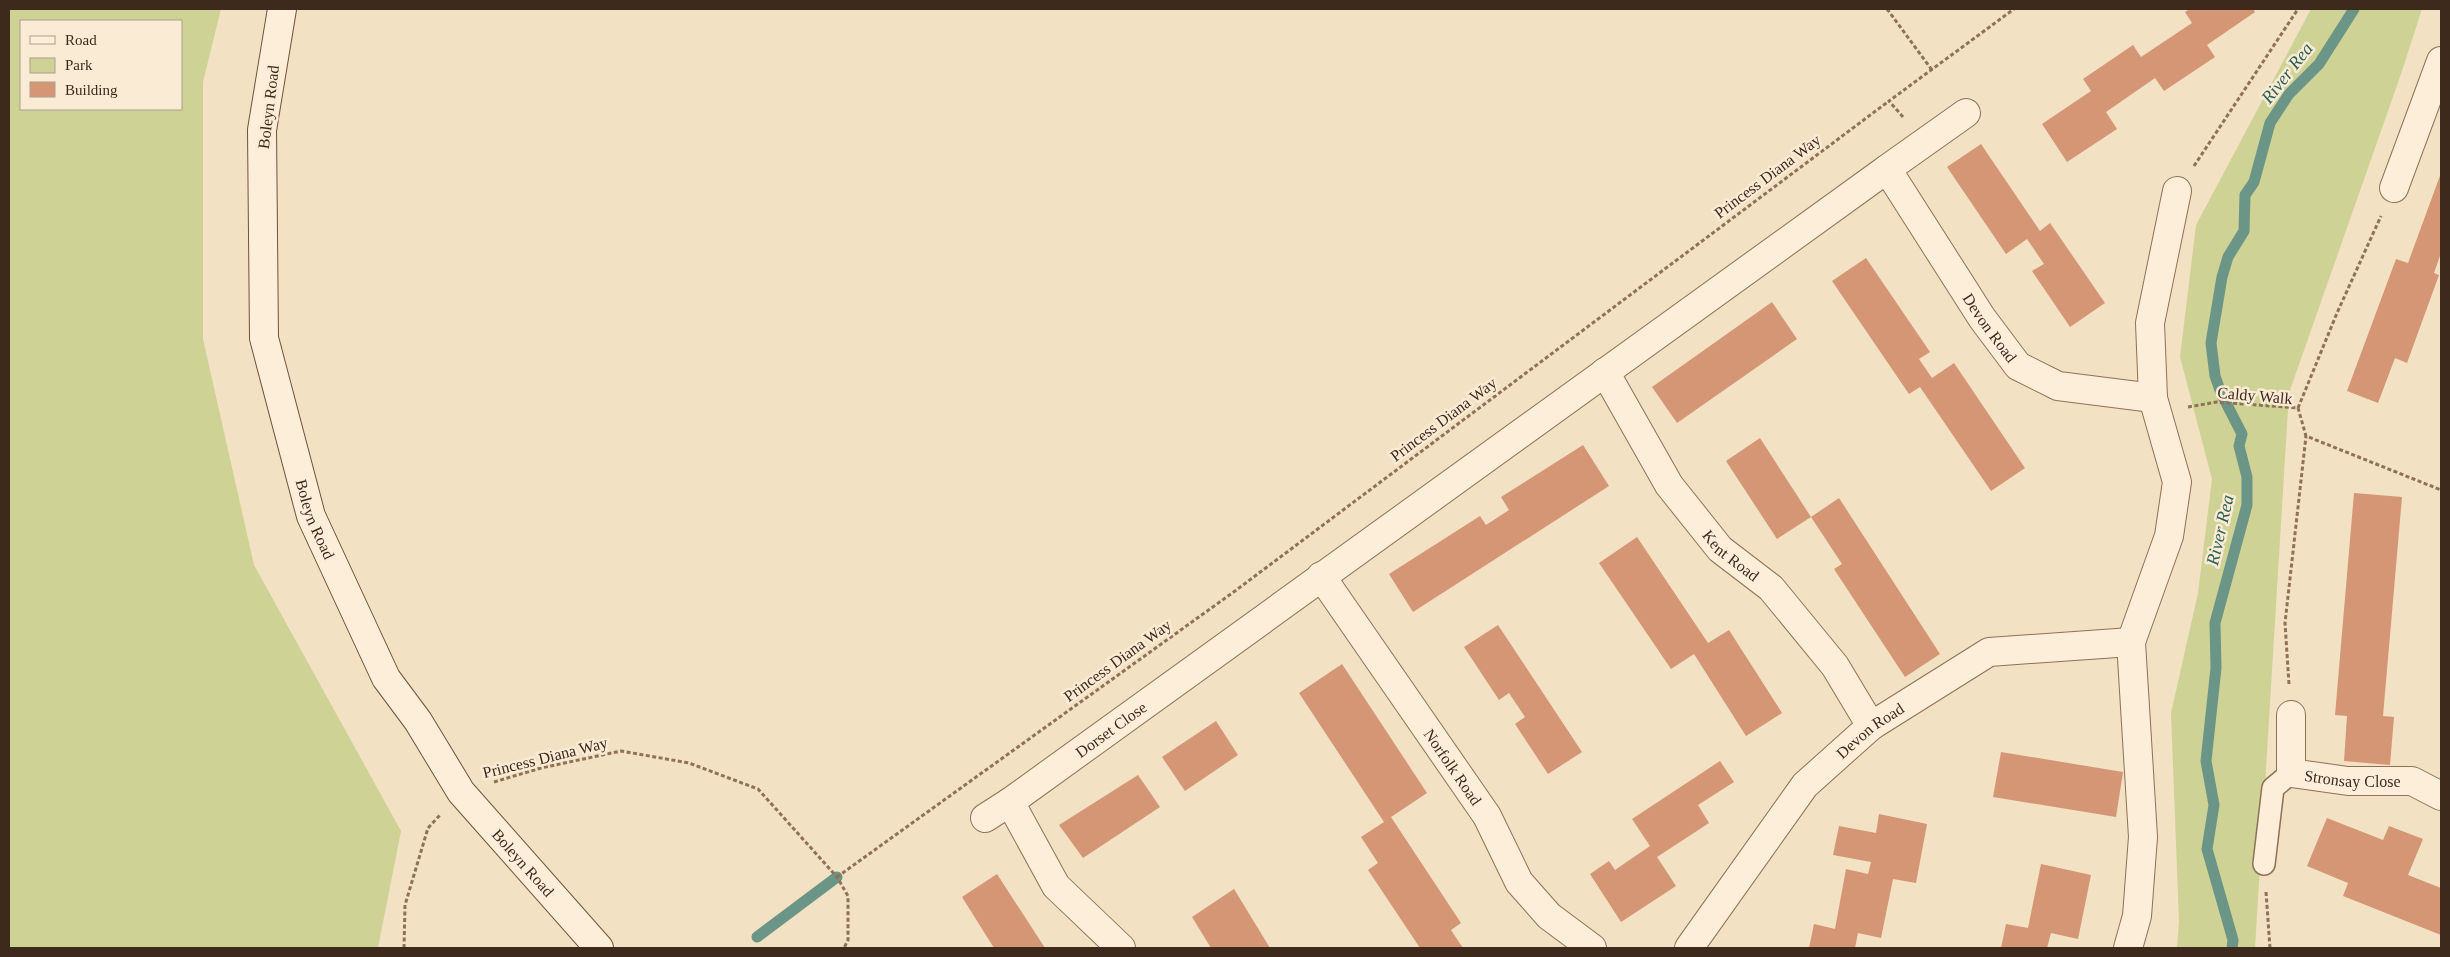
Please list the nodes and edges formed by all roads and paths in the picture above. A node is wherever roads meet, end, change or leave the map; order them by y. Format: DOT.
graph roads {
  1 [pos="282,9"];
  2 [pos="1887,9"];
  3 [pos="2014,9"];
  4 [pos="2298,9"];
  5 [pos="2441,62"];
  6 [pos="1932,70"];
  7 [pos="1889,102"];
  8 [pos="1966,113"];
  9 [pos="1925,142"];
  10 [pos="1887,169"];
  11 [pos="2394,188"];
  12 [pos="2177,191"];
  13 [pos="1605,372"];
  14 [pos="2156,405"];
  15 [pos="2298,408"];
  16 [pos="2306,436"];
  17 [pos="2441,490"];
  18 [pos="1321,576"];
  19 [pos="2131,642"];
  20 [pos="2291,714"];
  21 [pos="1871,726"];
  22 [pos="2291,773"];
  23 [pos="461,792"];
  24 [pos="2441,796"];
  25 [pos="1010,802"];
  26 [pos="985,818"];
  27 [pos="2264,864"];
  28 [pos="837,877"];
  29 [pos="404,948"];
  30 [pos="599,948"];
  31 [pos="844,948"];
  32 [pos="1121,948"];
  33 [pos="1592,948"];
  34 [pos="1689,948"];
  35 [pos="2128,948"];
  36 [pos="2270,948"];
  1 -- 23 [label="street, Boleyn Road"];
  2 -- 6 [label="path"];
  3 -- 6 [label="path, Princess Diana Way"];
  4 -- 12 [label="path"];
  5 -- 11 [label="street"];
  6 -- 7 [label="path, Princess Diana Way"];
  7 -- 9 [label="path"];
  7 -- 28 [label="path, Princess Diana Way"];
  8 -- 9 [label="street"];
  9 -- 10 [label="street"];
  10 -- 13 [label="street"];
  10 -- 14 [label="street, Devon Road"];
  11 -- 15 [label="path"];
  12 -- 14 [label="street"];
  13 -- 18 [label="street"];
  13 -- 21 [label="street, Kent Road"];
  14 -- 15 [label="path, Caldy Walk"];
  14 -- 19 [label="street"];
  15 -- 16 [label="path, Caldy Walk"];
  16 -- 17 [label="path"];
  16 -- 20 [label="path"];
  18 -- 25 [label="street, Dorset Close"];
  18 -- 33 [label="street, Norfolk Road"];
  19 -- 21 [label="street, Devon Road"];
  19 -- 35 [label="street"];
  20 -- 22 [label="street, Stronsay Close"];
  21 -- 34 [label="street, Devon Road"];
  22 -- 24 [label="street, Stronsay Close"];
  22 -- 27 [label="lane"];
  23 -- 28 [label="path, Princess Diana Way"];
  23 -- 29 [label="path"];
  23 -- 30 [label="street, Boleyn Road"];
  25 -- 26 [label="street, Dorset Close"];
  25 -- 32 [label="street"];
  27 -- 36 [label="path"];
  28 -- 31 [label="path"];
}
